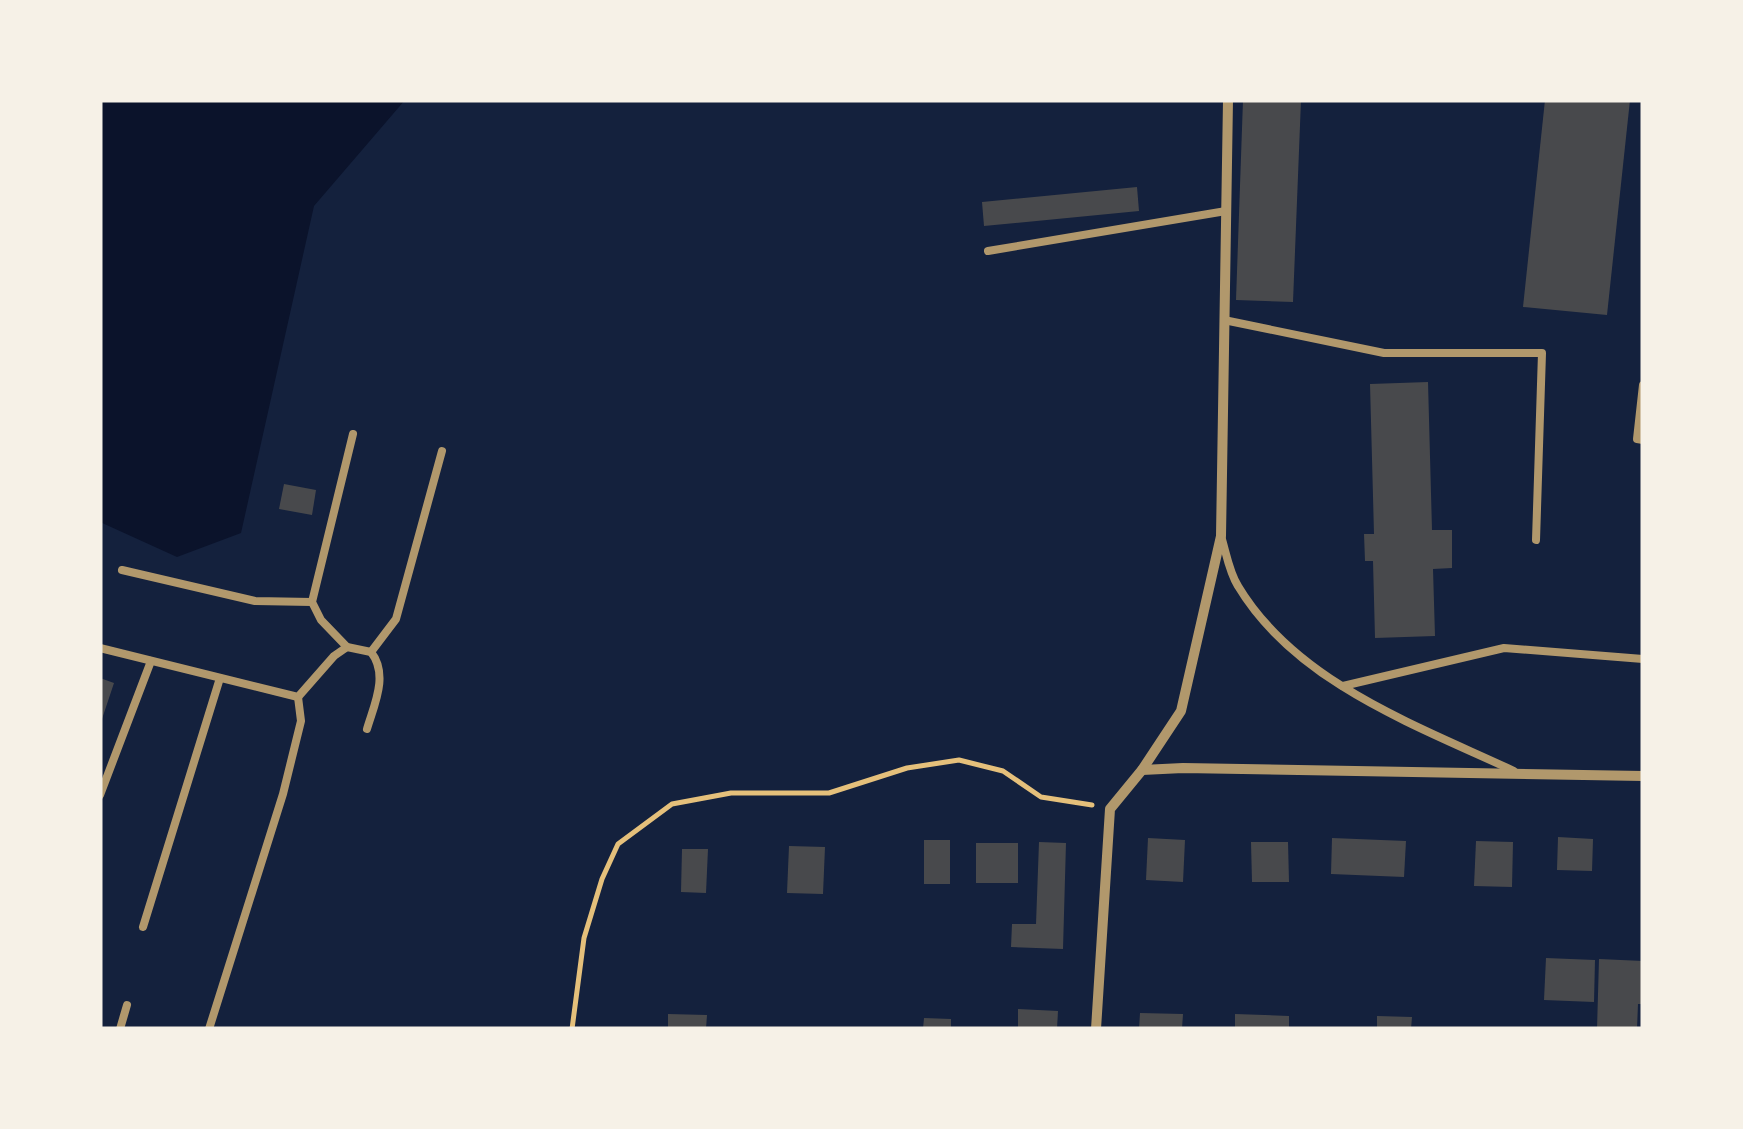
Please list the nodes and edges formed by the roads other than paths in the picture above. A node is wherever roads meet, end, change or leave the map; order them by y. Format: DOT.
graph roads {
  1 [pos="1228,100"];
  2 [pos="1226,211"];
  3 [pos="988,251"];
  4 [pos="1224,320"];
  5 [pos="1643,385"];
  6 [pos="353,434"];
  7 [pos="1643,440"];
  8 [pos="442,451"];
  9 [pos="1222,536"];
  10 [pos="1536,540"];
  11 [pos="122,570"];
  12 [pos="312,602"];
  13 [pos="347,647"];
  14 [pos="100,648"];
  15 [pos="371,652"];
  16 [pos="1643,658"];
  17 [pos="151,661"];
  18 [pos="220,678"];
  19 [pos="1343,686"];
  20 [pos="298,697"];
  21 [pos="366,730"];
  22 [pos="1142,770"];
  23 [pos="1518,774"];
  24 [pos="1643,776"];
  25 [pos="100,795"];
  26 [pos="143,926"];
  27 [pos="127,1005"];
  28 [pos="120,1029"];
  29 [pos="209,1029"];
  30 [pos="1096,1029"];
  1 -- 2 [label="street"];
  2 -- 3 [label="lane"];
  2 -- 4 [label="street"];
  4 -- 9 [label="street"];
  4 -- 10 [label="lane"];
  5 -- 7 [label="lane"];
  6 -- 12 [label="lane"];
  8 -- 15 [label="lane"];
  9 -- 19 [label="lane"];
  9 -- 22 [label="street"];
  11 -- 12 [label="lane"];
  12 -- 13 [label="lane"];
  13 -- 15 [label="lane"];
  13 -- 20 [label="lane"];
  14 -- 17 [label="lane"];
  15 -- 21 [label="lane"];
  16 -- 19 [label="lane"];
  17 -- 18 [label="lane"];
  17 -- 25 [label="lane"];
  18 -- 20 [label="lane"];
  18 -- 26 [label="lane"];
  19 -- 23 [label="lane"];
  20 -- 29 [label="lane"];
  22 -- 23 [label="street"];
  22 -- 30 [label="street"];
  23 -- 24 [label="street"];
  27 -- 28 [label="lane"];
}
